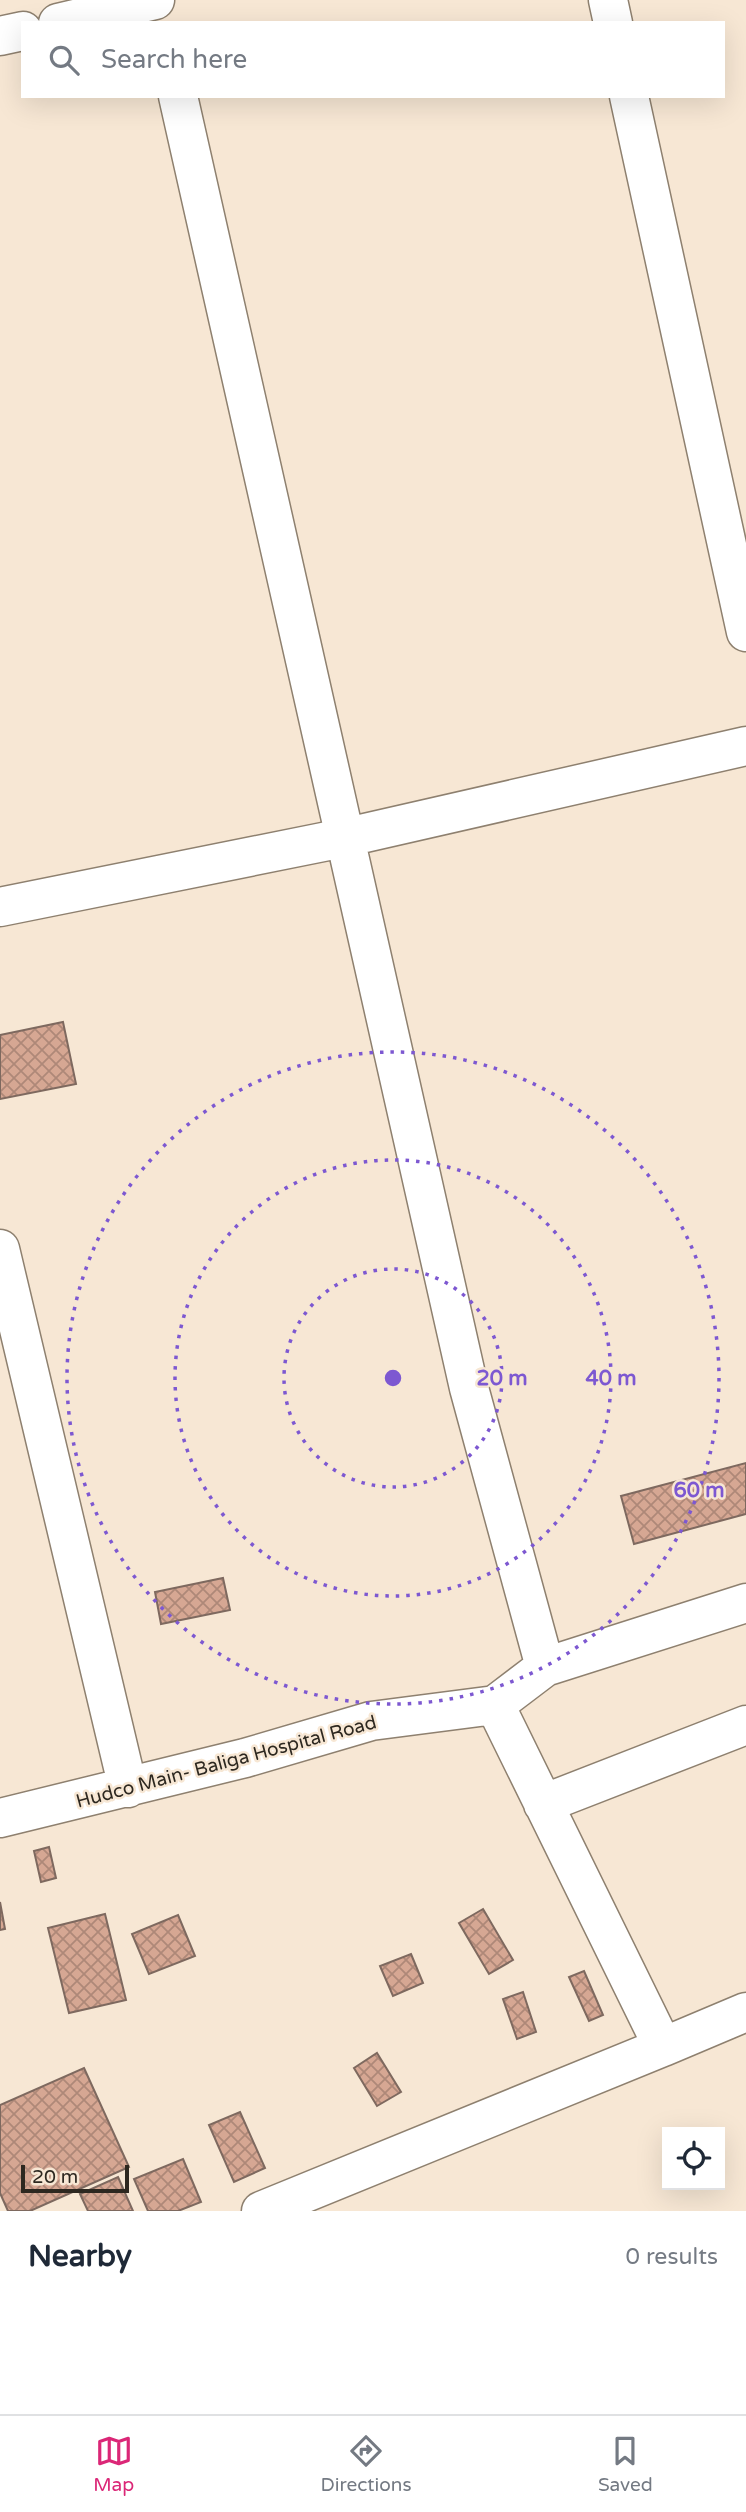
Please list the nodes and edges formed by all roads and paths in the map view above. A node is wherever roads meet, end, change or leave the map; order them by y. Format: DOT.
graph roads {
  1 [pos="156,0"];
  2 [pos="608,0"];
  3 [pos="67,21"];
  4 [pos="161,21"];
  5 [pos="613,21"];
  6 [pos="21,31"];
  7 [pos="0,36"];
  8 [pos="178,98"];
  9 [pos="629,98"];
  10 [pos="746,632"];
  11 [pos="746,747"];
  12 [pos="343,838"];
  13 [pos="0,907"];
  14 [pos="0,1249"];
  15 [pos="746,1603"];
  16 [pos="545,1667"];
  17 [pos="495,1705"];
  18 [pos="746,1725"];
  19 [pos="128,1788"];
  20 [pos="544,1804"];
  21 [pos="0,1818"];
  22 [pos="746,2012"];
  23 [pos="663,2046"];
  24 [pos="261,2211"];
  1 -- 3 [label="street"];
  1 -- 4 [label="street"];
  2 -- 5 [label="street"];
  6 -- 7 [label="street"];
  8 -- 12 [label="street"];
  9 -- 10 [label="street"];
  11 -- 12 [label="street"];
  12 -- 13 [label="street"];
  12 -- 16 [label="street"];
  14 -- 19 [label="street"];
  15 -- 16 [label="street"];
  16 -- 17 [label="street"];
  17 -- 19 [label="street, Hudco Main- Baliga Hospital Road"];
  17 -- 20 [label="street"];
  18 -- 20 [label="street"];
  19 -- 21 [label="street, Hudco Main- Baliga Hospital Road"];
  20 -- 23 [label="street"];
  22 -- 23 [label="street"];
  23 -- 24 [label="street"];
}
